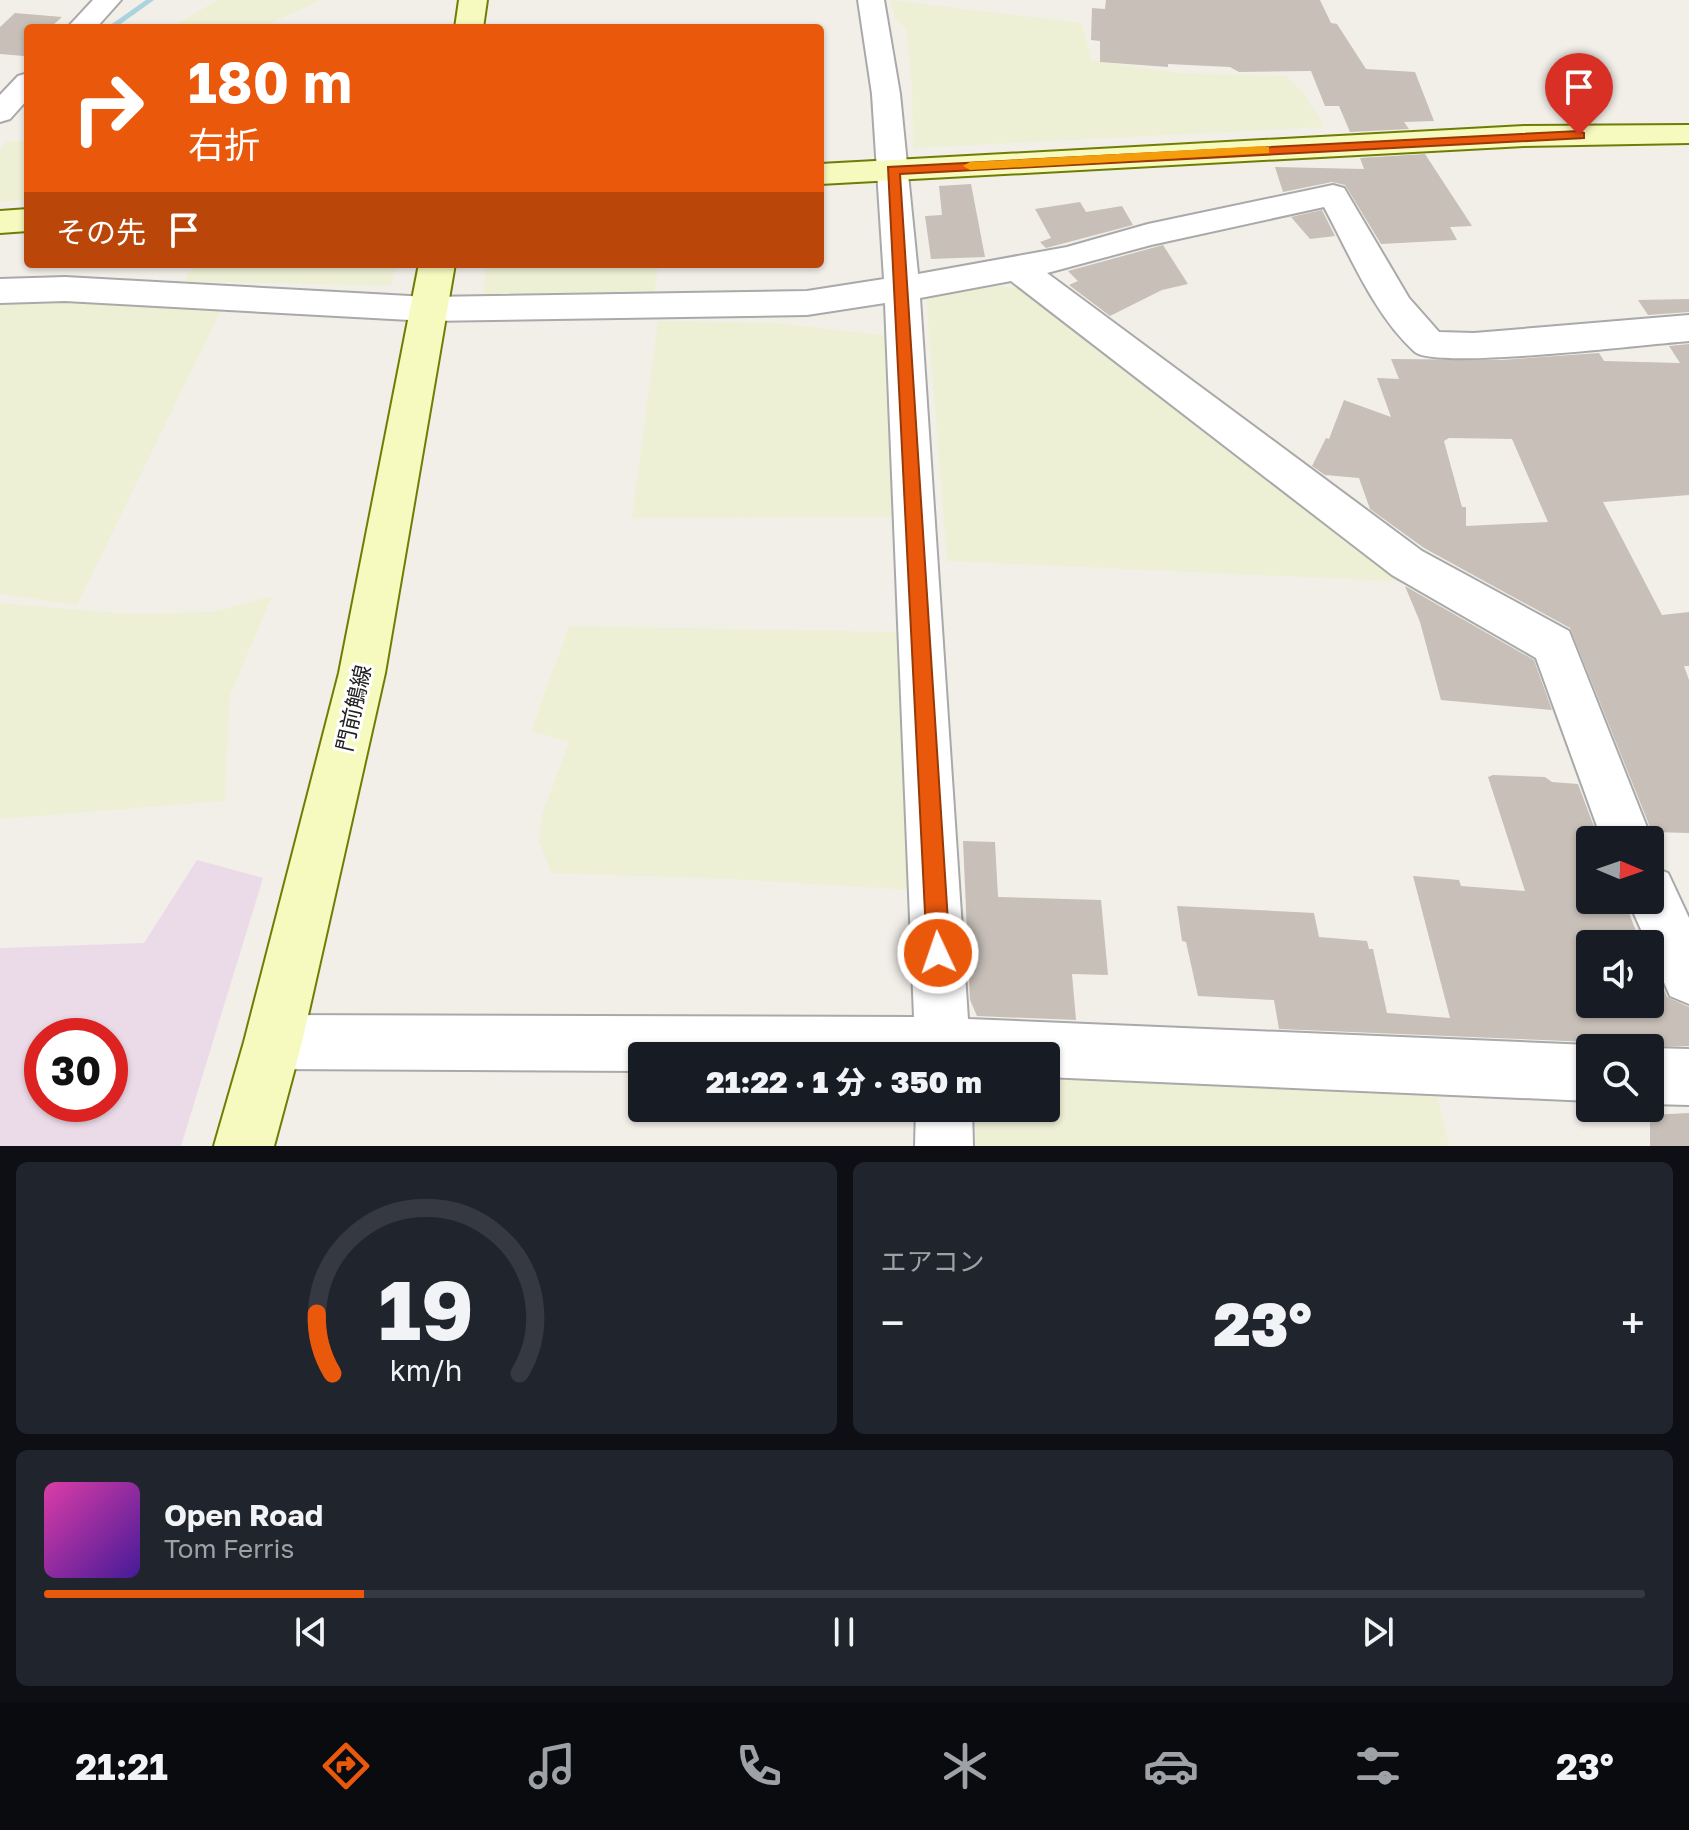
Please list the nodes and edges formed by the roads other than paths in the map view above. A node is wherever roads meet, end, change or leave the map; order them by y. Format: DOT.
graph roads {
  1 [pos="108,0"];
  2 [pos="473,0"];
  3 [pos="871,0"];
  4 [pos="85,24"];
  5 [pos="470,24"];
  6 [pos="24,86"];
  7 [pos="1,109"];
  8 [pos="1689,134"];
  9 [pos="893,170"];
  10 [pos="824,174"];
  11 [pos="24,220"];
  12 [pos="0,222"];
  13 [pos="1014,266"];
  14 [pos="432,286"];
  15 [pos="902,289"];
  16 [pos="0,291"];
  17 [pos="1689,328"];
  18 [pos="1622,826"];
  19 [pos="1660,914"];
  20 [pos="1689,977"];
  21 [pos="273,1042"];
  22 [pos="943,1042"];
  23 [pos="628,1046"];
  24 [pos="1060,1054"];
  25 [pos="1576,1073"];
  26 [pos="1664,1076"];
  27 [pos="1689,1077"];
  28 [pos="944,1122"];
  29 [pos="244,1146"];
  30 [pos="944,1146"];
  1 -- 4 [label="street"];
  2 -- 5 [label="street"];
  3 -- 9 [label="street"];
  6 -- 7 [label="street"];
  8 -- 9 [label="street"];
  9 -- 10 [label="street"];
  9 -- 15 [label="street"];
  11 -- 12 [label="street"];
  13 -- 15 [label="street"];
  13 -- 17 [label="street"];
  13 -- 18 [label="street"];
  14 -- 15 [label="street"];
  14 -- 16 [label="street"];
  14 -- 21 [label="street, 門前鵤線"];
  15 -- 22 [label="street"];
  19 -- 20 [label="street"];
  21 -- 23 [label="street"];
  21 -- 29 [label="street, 門前鵤線"];
  24 -- 25 [label="street"];
  26 -- 27 [label="street"];
  28 -- 30 [label="street"];
}
